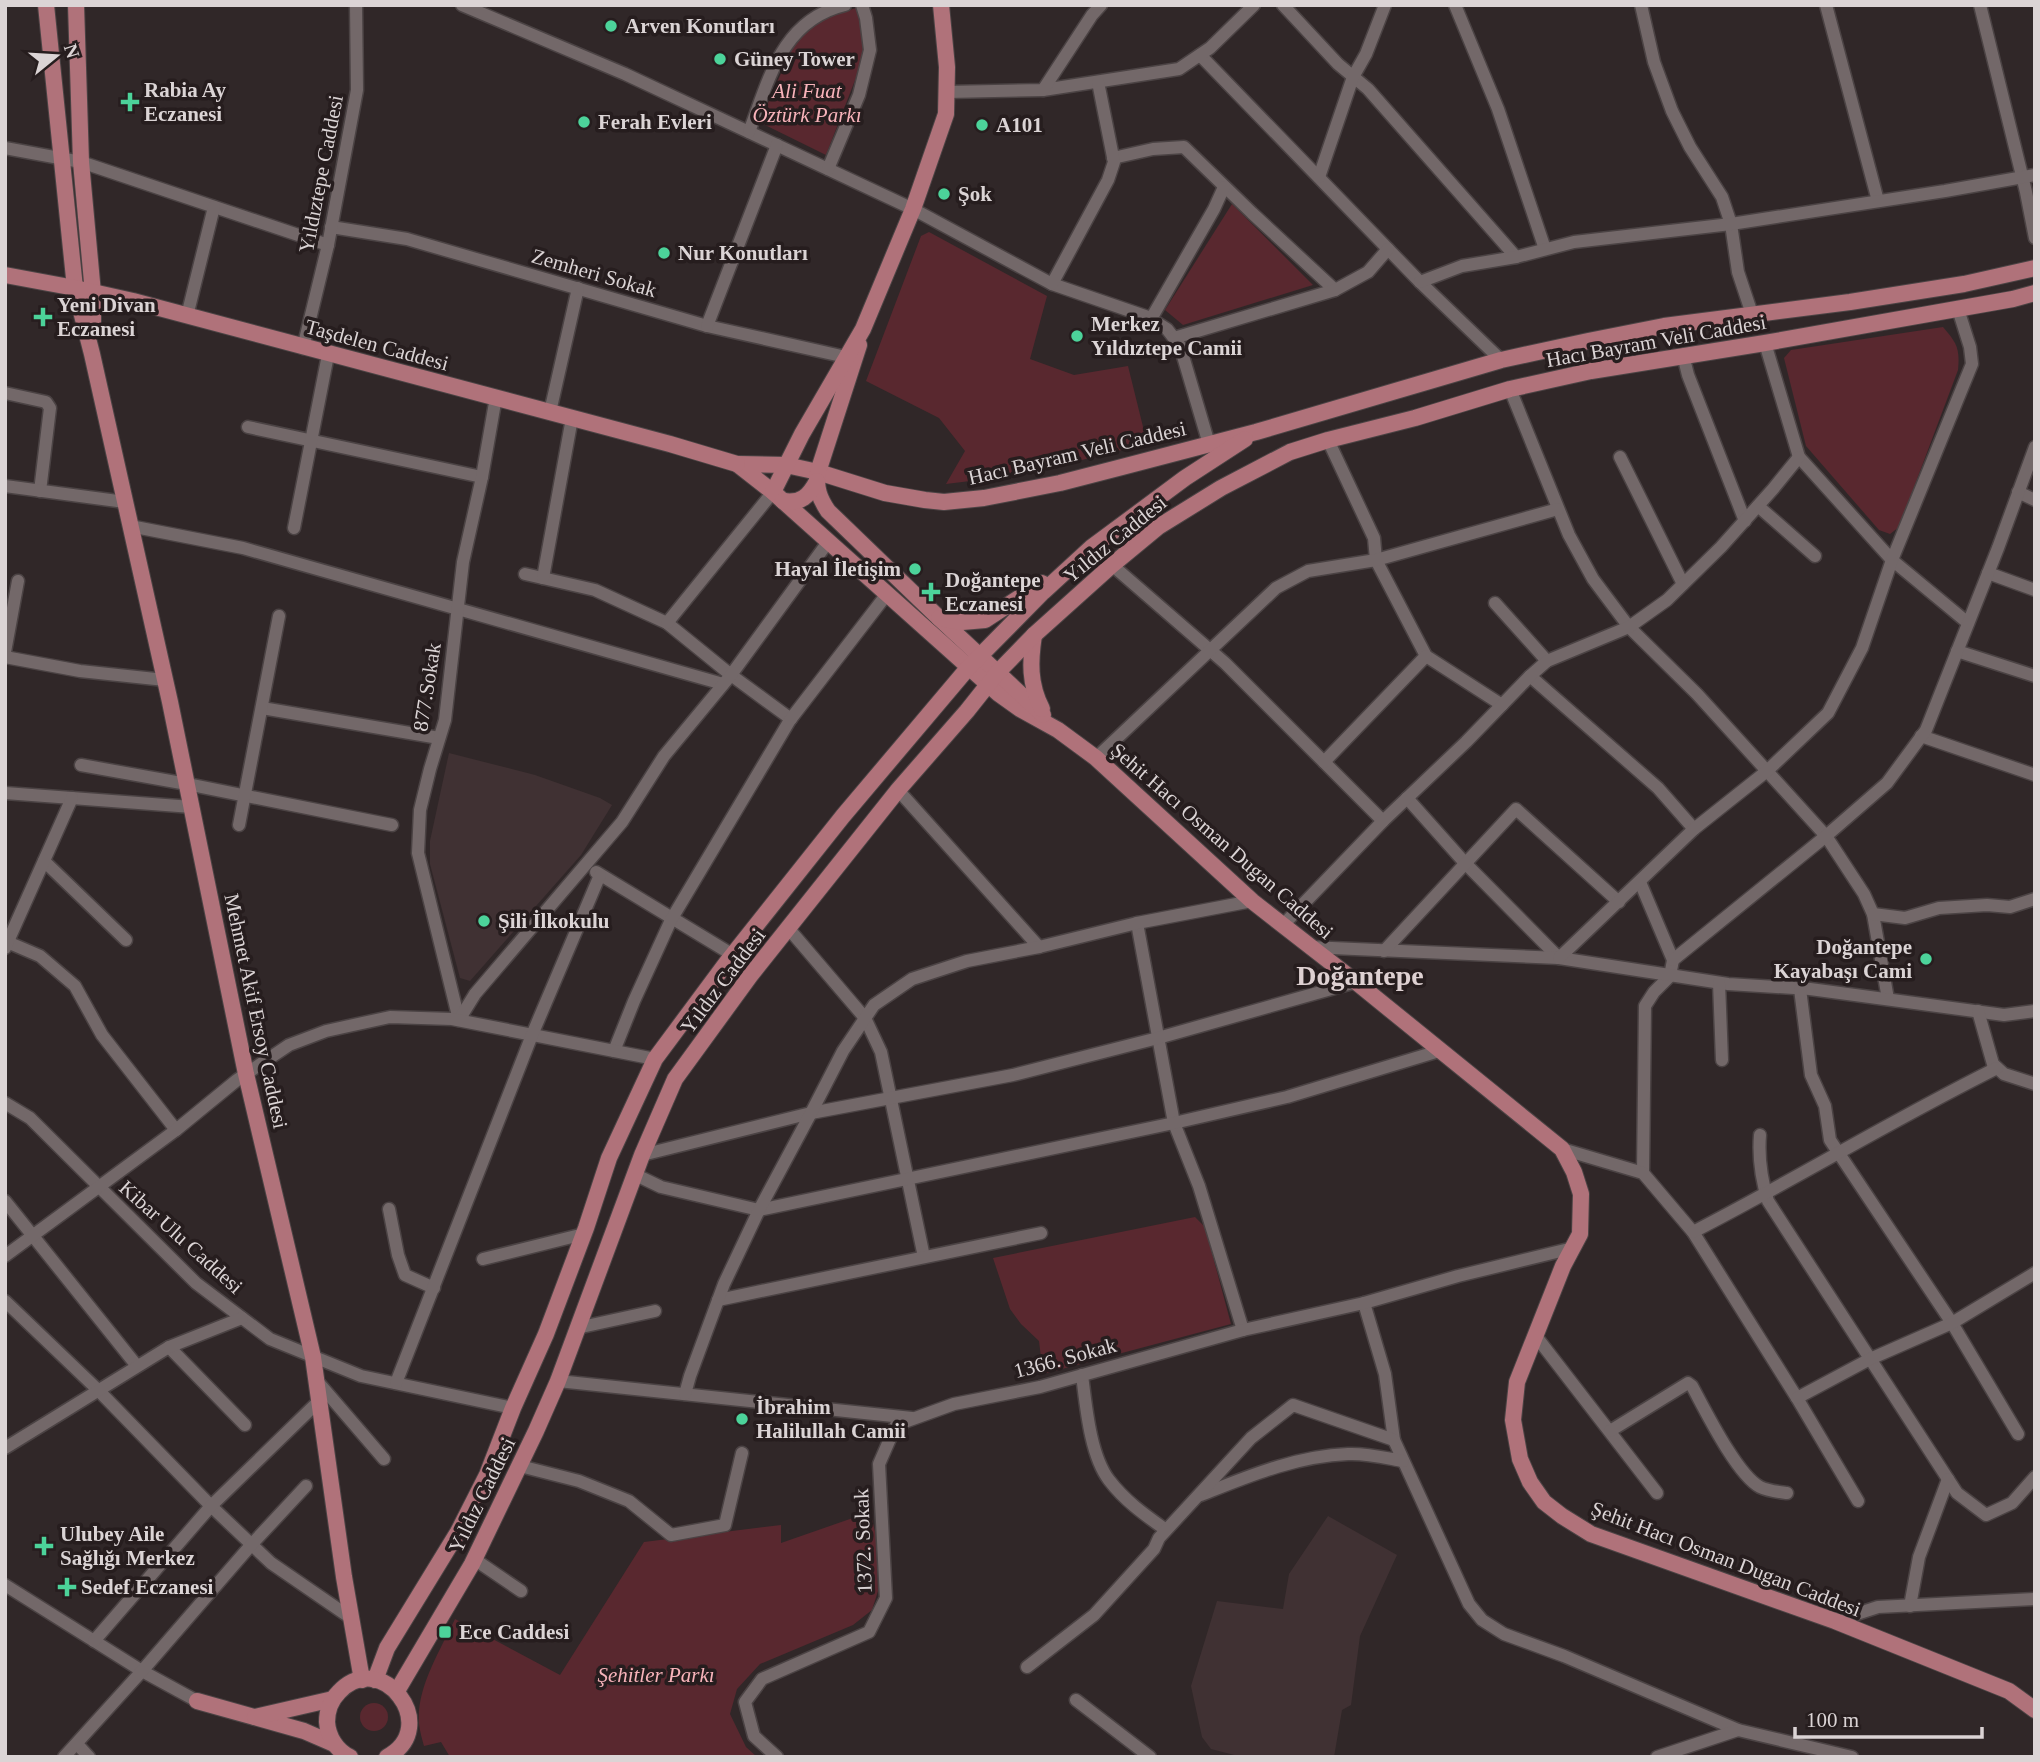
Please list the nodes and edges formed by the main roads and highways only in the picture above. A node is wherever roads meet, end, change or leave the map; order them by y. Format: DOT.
graph roads {
  1 [pos="46,5"];
  2 [pos="76,5"];
  3 [pos="942,5"];
  4 [pos="2035,268"];
  5 [pos="5,275"];
  6 [pos="75,288"];
  7 [pos="93,293"];
  8 [pos="2035,293"];
  9 [pos="863,329"];
  10 [pos="93,354"];
  11 [pos="1256,432"];
  12 [pos="1290,452"];
  13 [pos="737,464"];
  14 [pos="786,464"];
  15 [pos="817,477"];
  16 [pos="778,497"];
  17 [pos="1092,547"];
  18 [pos="939,618"];
  19 [pos="1034,635"];
  20 [pos="981,656"];
  21 [pos="968,668"];
  22 [pos="993,678"];
  23 [pos="1053,725"];
  24 [pos="368,1680"];
  25 [pos="397,1691"];
  26 [pos="333,1699"];
  27 [pos="197,1701"];
  28 [pos="2035,1710"];
  29 [pos="253,1717"];
  30 [pos="334,1744"];
  31 [pos="397,1753"];
  32 [pos="350,1757"];
  1 -- 6 [label="main road, Mehmet Akif Ersoy Caddesi"];
  2 -- 7 [label="main road, Mehmet Akif Ersoy Caddesi"];
  3 -- 9 [label="main road"];
  4 -- 11 [label="main road"];
  5 -- 6 [label="main road, Taşdelen Caddesi"];
  6 -- 7 [label="main road, Taşdelen Caddesi"];
  6 -- 10 [label="main road, Mehmet Akif Ersoy Caddesi"];
  7 -- 10 [label="main road, Mehmet Akif Ersoy Caddesi"];
  7 -- 13 [label="main road, Taşdelen Caddesi"];
  8 -- 12 [label="main road, Hacı Bayram Veli Caddesi"];
  9 -- 14 [label="main road"];
  9 -- 15 [label="main road"];
  10 -- 24 [label="main road, Mehmet Akif Ersoy Caddesi"];
  11 -- 15 [label="main road, Hacı Bayram Veli Caddesi"];
  11 -- 17 [label="main road, Yıldız Caddesi"];
  12 -- 19 [label="main road, Yıldız Caddesi"];
  13 -- 14 [label="main road, Hacı Bayram Veli Caddesi"];
  13 -- 16 [label="main road"];
  14 -- 15 [label="main road, Hacı Bayram Veli Caddesi"];
  14 -- 16 [label="main road"];
  15 -- 16 [label="main road"];
  15 -- 18 [label="main road"];
  16 -- 21 [label="main road"];
  17 -- 18 [label="main road"];
  17 -- 20 [label="main road, Yıldız Caddesi"];
  18 -- 20 [label="main road"];
  19 -- 22 [label="main road, Yıldız Caddesi"];
  19 -- 23 [label="main road"];
  20 -- 21 [label="main road, Yıldız Caddesi"];
  20 -- 22 [label="main road"];
  21 -- 22 [label="main road"];
  21 -- 24 [label="main road, Yıldız Caddesi"];
  22 -- 23 [label="main road, Şehit Hacı Osman Dugan Caddesi"];
  22 -- 25 [label="main road, Yıldız Caddesi"];
  23 -- 28 [label="main road, Şehit Hacı Osman Dugan Caddesi"];
  24 -- 25 [label="main road"];
  24 -- 26 [label="main road"];
  25 -- 31 [label="main road"];
  26 -- 29 [label="main road"];
  26 -- 30 [label="main road"];
  27 -- 29 [label="main road"];
  29 -- 30 [label="main road"];
  30 -- 32 [label="main road"];
}
